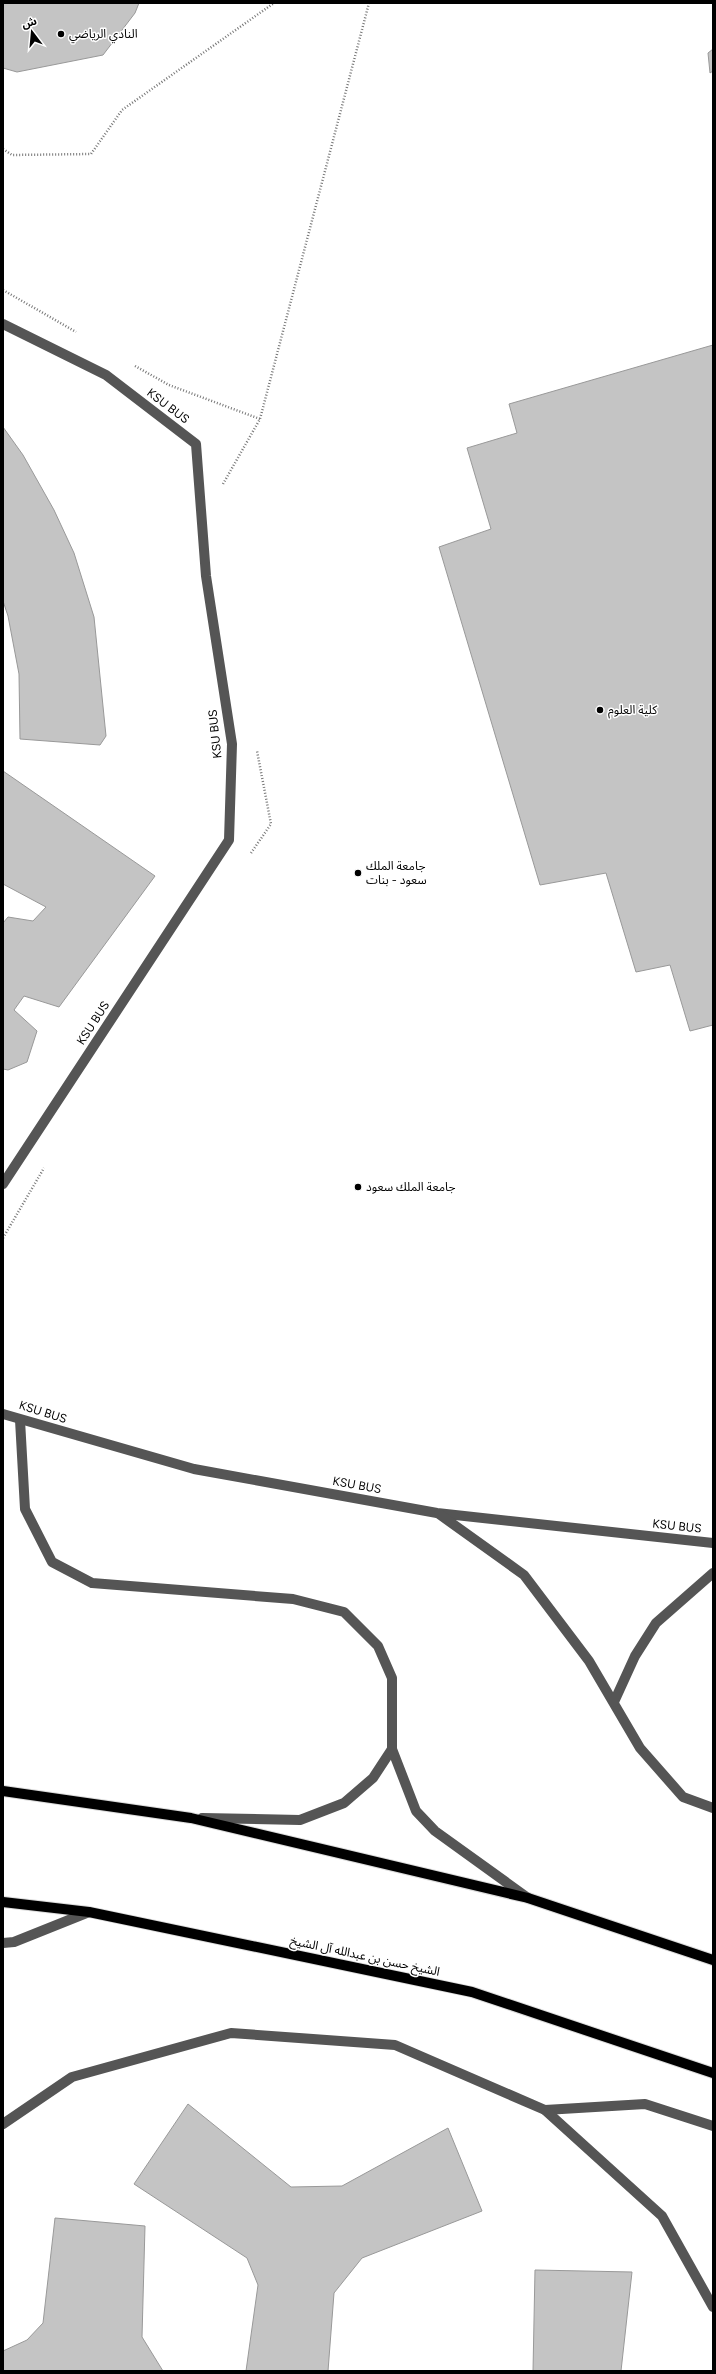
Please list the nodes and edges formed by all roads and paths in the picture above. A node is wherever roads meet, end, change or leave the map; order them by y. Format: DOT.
graph roads {
  1 [pos="274,3"];
  2 [pos="369,3"];
  3 [pos="3,149"];
  4 [pos="3,290"];
  5 [pos="3,324"];
  6 [pos="79,334"];
  7 [pos="134,365"];
  8 [pos="260,419"];
  9 [pos="222,485"];
  10 [pos="256,746"];
  11 [pos="248,856"];
  12 [pos="47,1163"];
  13 [pos="3,1184"];
  14 [pos="3,1238"];
  15 [pos="3,1414"];
  16 [pos="20,1420"];
  17 [pos="437,1513"];
  18 [pos="713,1543"];
  19 [pos="713,1573"];
  20 [pos="614,1702"];
  21 [pos="392,1749"];
  22 [pos="3,1791"];
  23 [pos="713,1808"];
  24 [pos="191,1818"];
  25 [pos="528,1898"];
  26 [pos="3,1902"];
  27 [pos="89,1912"];
  28 [pos="3,1943"];
  29 [pos="713,1960"];
  30 [pos="713,2073"];
  31 [pos="545,2110"];
  32 [pos="3,2124"];
  33 [pos="713,2126"];
  34 [pos="713,2307"];
  1 -- 3 [label="path"];
  2 -- 8 [label="path"];
  4 -- 6 [label="path"];
  5 -- 13 [label="street, KSU BUS"];
  7 -- 8 [label="path"];
  8 -- 9 [label="path"];
  10 -- 11 [label="path"];
  12 -- 14 [label="path"];
  15 -- 16 [label="street, KSU BUS"];
  16 -- 17 [label="street, KSU BUS"];
  16 -- 21 [label="street"];
  17 -- 18 [label="street, KSU BUS"];
  17 -- 20 [label="street"];
  19 -- 20 [label="street"];
  20 -- 23 [label="street"];
  21 -- 24 [label="street"];
  21 -- 25 [label="street"];
  22 -- 24 [label="main road"];
  24 -- 25 [label="main road"];
  25 -- 29 [label="main road"];
  26 -- 27 [label="main road, الشيخ حسن بن عبدالله آل الشيخ"];
  27 -- 28 [label="street"];
  27 -- 30 [label="main road, الشيخ حسن بن عبدالله آل الشيخ"];
  31 -- 32 [label="street"];
  31 -- 33 [label="street"];
  31 -- 34 [label="street"];
}
